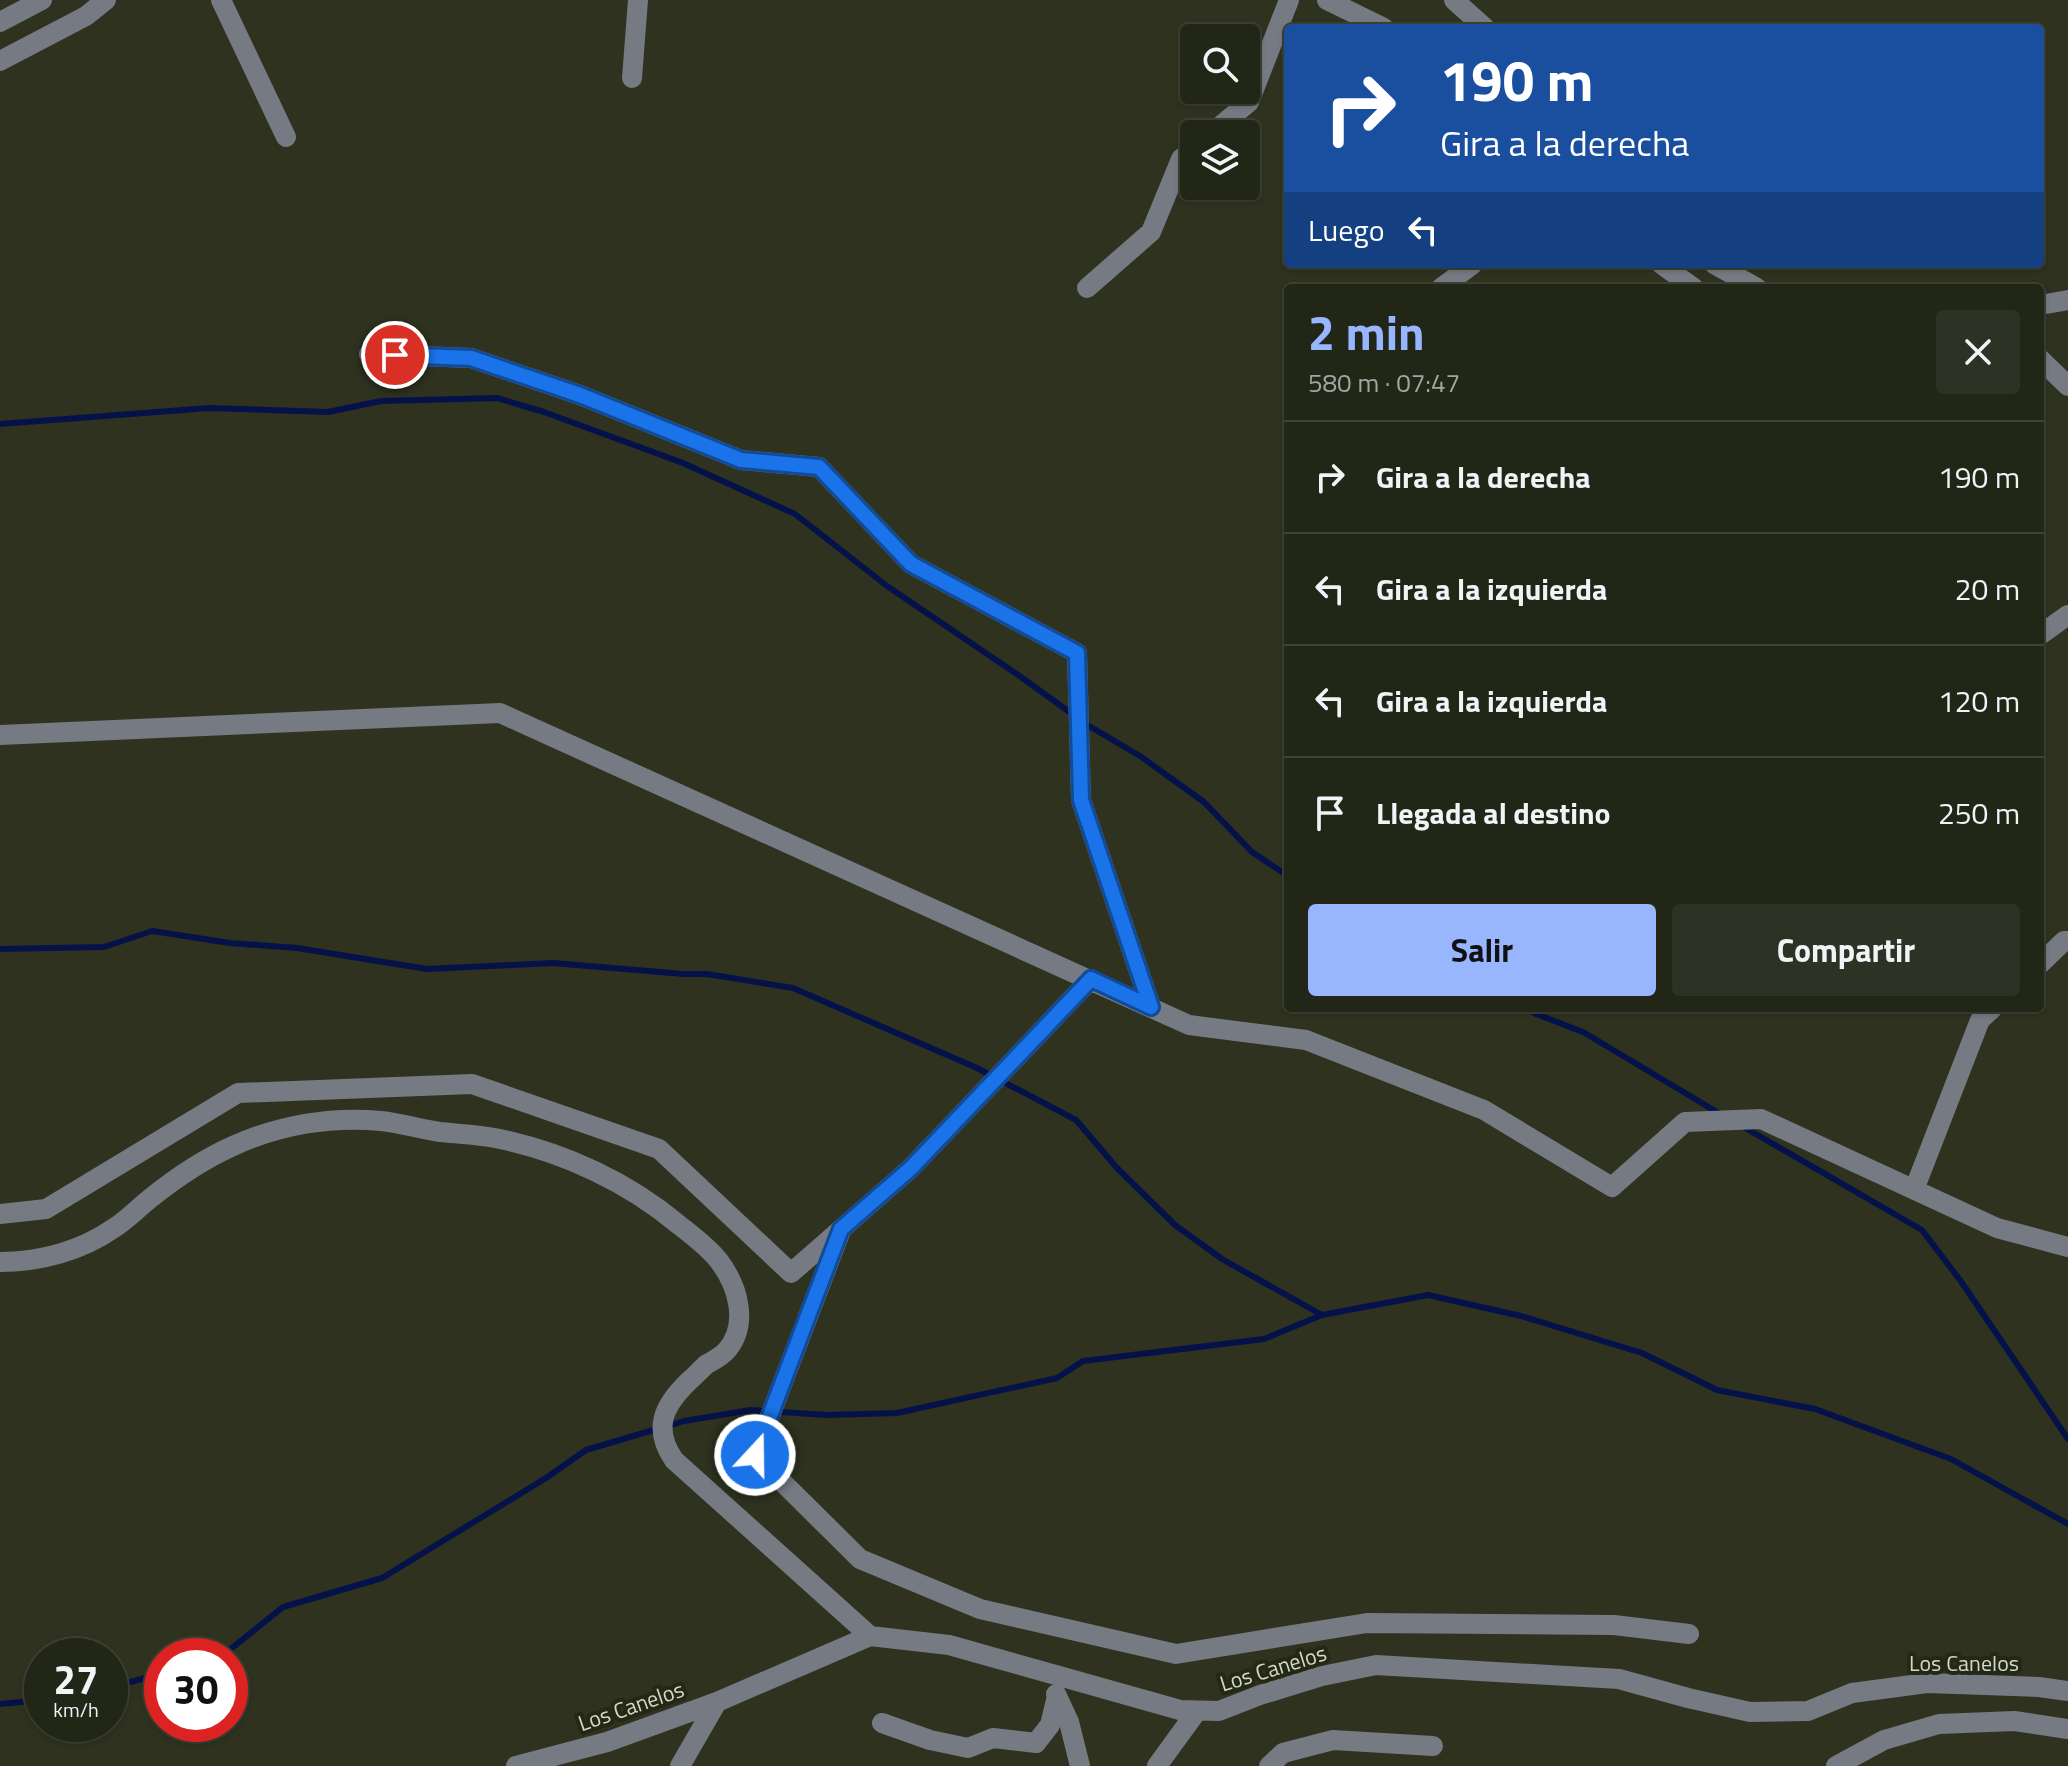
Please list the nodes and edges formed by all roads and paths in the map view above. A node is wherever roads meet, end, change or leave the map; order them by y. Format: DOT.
graph roads {
  1 [pos="42,0"];
  2 [pos="106,0"];
  3 [pos="221,0"];
  4 [pos="638,0"];
  5 [pos="1289,0"];
  6 [pos="1327,0"];
  7 [pos="1454,0"];
  8 [pos="0,22"];
  9 [pos="1376,24"];
  10 [pos="1481,24"];
  11 [pos="0,61"];
  12 [pos="632,78"];
  13 [pos="1228,120"];
  14 [pos="286,137"];
  15 [pos="1180,161"];
  16 [pos="1468,268"];
  17 [pos="1666,268"];
  18 [pos="1721,268"];
  19 [pos="1446,284"];
  20 [pos="1688,284"];
  21 [pos="1750,284"];
  22 [pos="1087,288"];
  23 [pos="2068,300"];
  24 [pos="2044,304"];
  25 [pos="369,354"];
  26 [pos="2044,363"];
  27 [pos="2068,386"];
  28 [pos="2068,615"];
  29 [pos="2044,632"];
  30 [pos="0,735"];
  31 [pos="2068,941"];
  32 [pos="2044,960"];
  33 [pos="1091,979"];
  34 [pos="1151,1007"];
  35 [pos="1989,1012"];
  36 [pos="1914,1190"];
  37 [pos="0,1214"];
  38 [pos="841,1229"];
  39 [pos="2068,1247"];
  40 [pos="0,1262"];
  41 [pos="1689,1634"];
  42 [pos="870,1636"];
  43 [pos="1047,1673"];
  44 [pos="2068,1691"];
  45 [pos="1057,1696"];
  46 [pos="717,1702"];
  47 [pos="1197,1711"];
  48 [pos="882,1723"];
  49 [pos="2068,1729"];
  50 [pos="1433,1746"];
  51 [pos="516,1766"];
  52 [pos="680,1766"];
  53 [pos="1080,1766"];
  54 [pos="1157,1766"];
  55 [pos="1269,1766"];
  56 [pos="1836,1766"];
  1 -- 8 [label="street"];
  2 -- 11 [label="street"];
  3 -- 14 [label="street"];
  4 -- 12 [label="street"];
  5 -- 13 [label="street"];
  6 -- 9 [label="street"];
  7 -- 10 [label="street"];
  15 -- 22 [label="street"];
  16 -- 19 [label="street"];
  17 -- 20 [label="street"];
  18 -- 21 [label="street"];
  23 -- 24 [label="street"];
  25 -- 34 [label="street"];
  26 -- 27 [label="street"];
  28 -- 29 [label="street"];
  30 -- 33 [label="street"];
  31 -- 32 [label="street"];
  33 -- 34 [label="street"];
  33 -- 38 [label="street"];
  34 -- 36 [label="street"];
  35 -- 36 [label="street"];
  36 -- 39 [label="street"];
  37 -- 38 [label="street"];
  38 -- 41 [label="street"];
  40 -- 42 [label="street"];
  42 -- 43 [label="street, Los Canelos"];
  42 -- 46 [label="street, Los Canelos"];
  43 -- 45 [label="street"];
  43 -- 47 [label="street, Los Canelos"];
  44 -- 47 [label="street, Los Canelos"];
  45 -- 48 [label="street"];
  45 -- 53 [label="street"];
  46 -- 51 [label="street, Los Canelos"];
  46 -- 52 [label="street"];
  47 -- 54 [label="street"];
  49 -- 56 [label="street"];
  50 -- 55 [label="street"];
}
